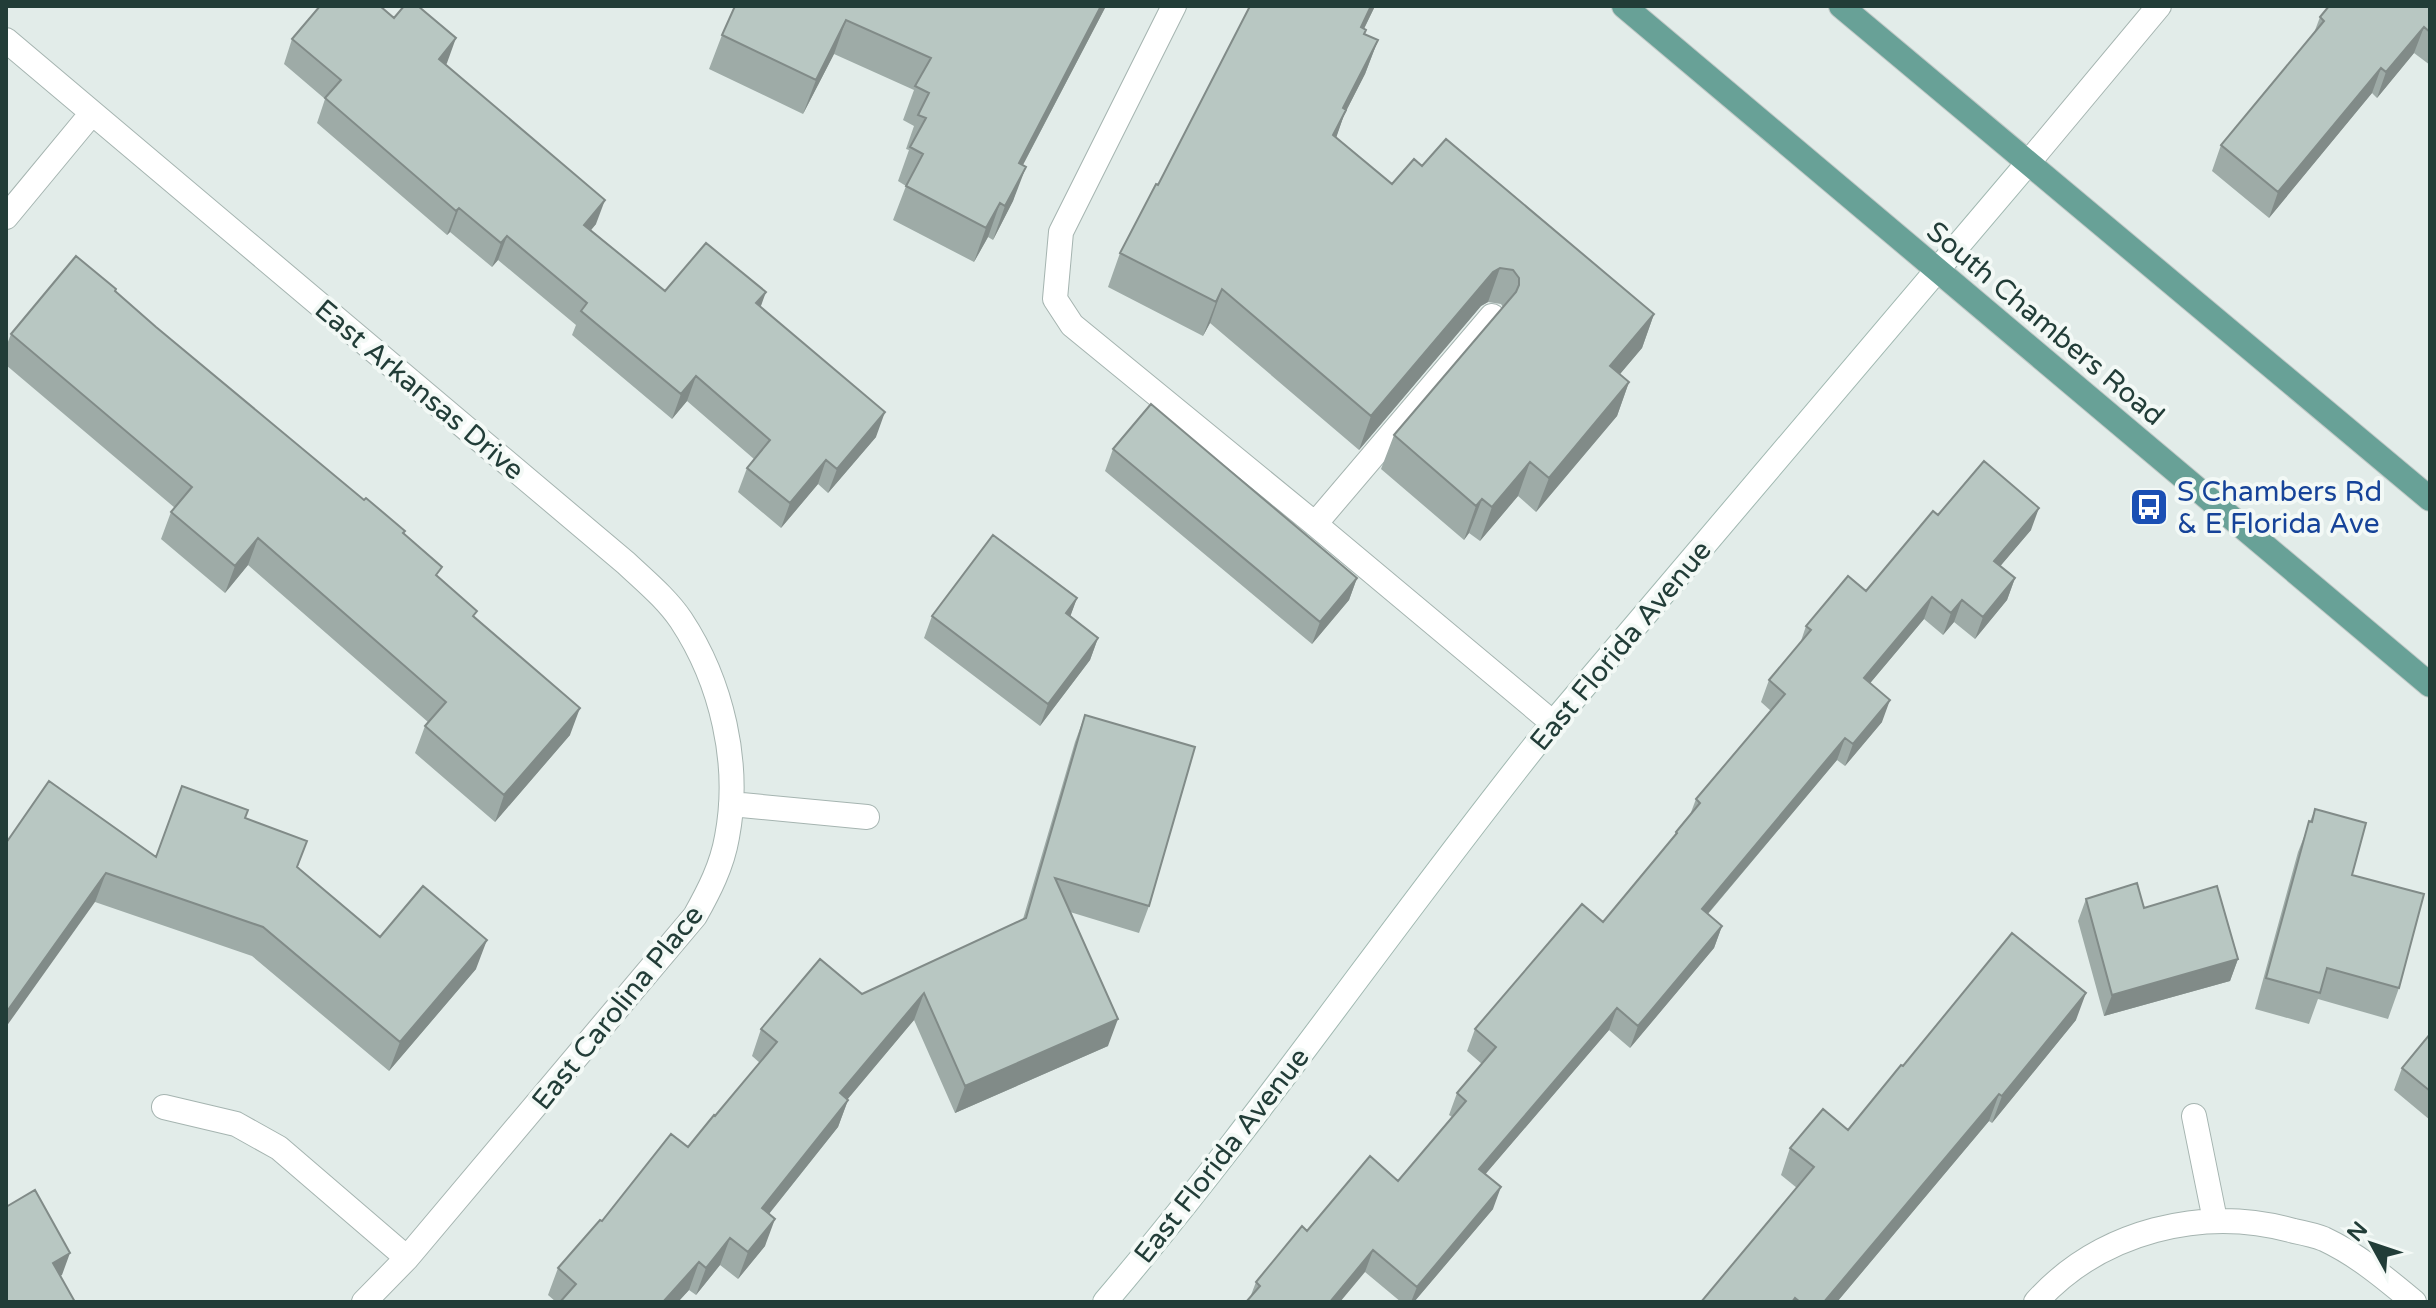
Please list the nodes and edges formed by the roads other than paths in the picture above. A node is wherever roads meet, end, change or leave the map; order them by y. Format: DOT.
graph roads {
  1 [pos="1174,6"];
  2 [pos="1624,6"];
  3 [pos="1841,6"];
  4 [pos="2159,6"];
  5 [pos="6,40"];
  6 [pos="92,113"];
  7 [pos="2028,163"];
  8 [pos="6,217"];
  9 [pos="1938,269"];
  10 [pos="1492,316"];
  11 [pos="2430,499"];
  12 [pos="1315,524"];
  13 [pos="2430,685"];
  14 [pos="1553,723"];
  15 [pos="731,804"];
  16 [pos="867,817"];
  17 [pos="164,1107"];
  18 [pos="2194,1116"];
  19 [pos="2215,1220"];
  20 [pos="407,1258"];
  21 [pos="364,1302"];
  22 [pos="1105,1302"];
  23 [pos="2036,1302"];
  24 [pos="2414,1302"];
  1 -- 12 [label="street"];
  2 -- 9 [label="main road, South Chambers Road"];
  3 -- 7 [label="main road"];
  4 -- 7 [label="street, East Florida Avenue"];
  5 -- 6 [label="street, East Arkansas Drive"];
  6 -- 8 [label="street"];
  6 -- 15 [label="street, East Arkansas Drive"];
  7 -- 9 [label="street, East Florida Avenue"];
  7 -- 11 [label="main road"];
  9 -- 13 [label="main road, South Chambers Road"];
  9 -- 14 [label="street, East Florida Avenue"];
  10 -- 12 [label="street"];
  12 -- 14 [label="street"];
  14 -- 22 [label="street, East Florida Avenue"];
  15 -- 16 [label="street"];
  15 -- 20 [label="street, East Carolina Place"];
  17 -- 20 [label="street"];
  18 -- 19 [label="street"];
  19 -- 23 [label="street"];
  19 -- 24 [label="street"];
  20 -- 21 [label="street, East Carolina Place"];
}
